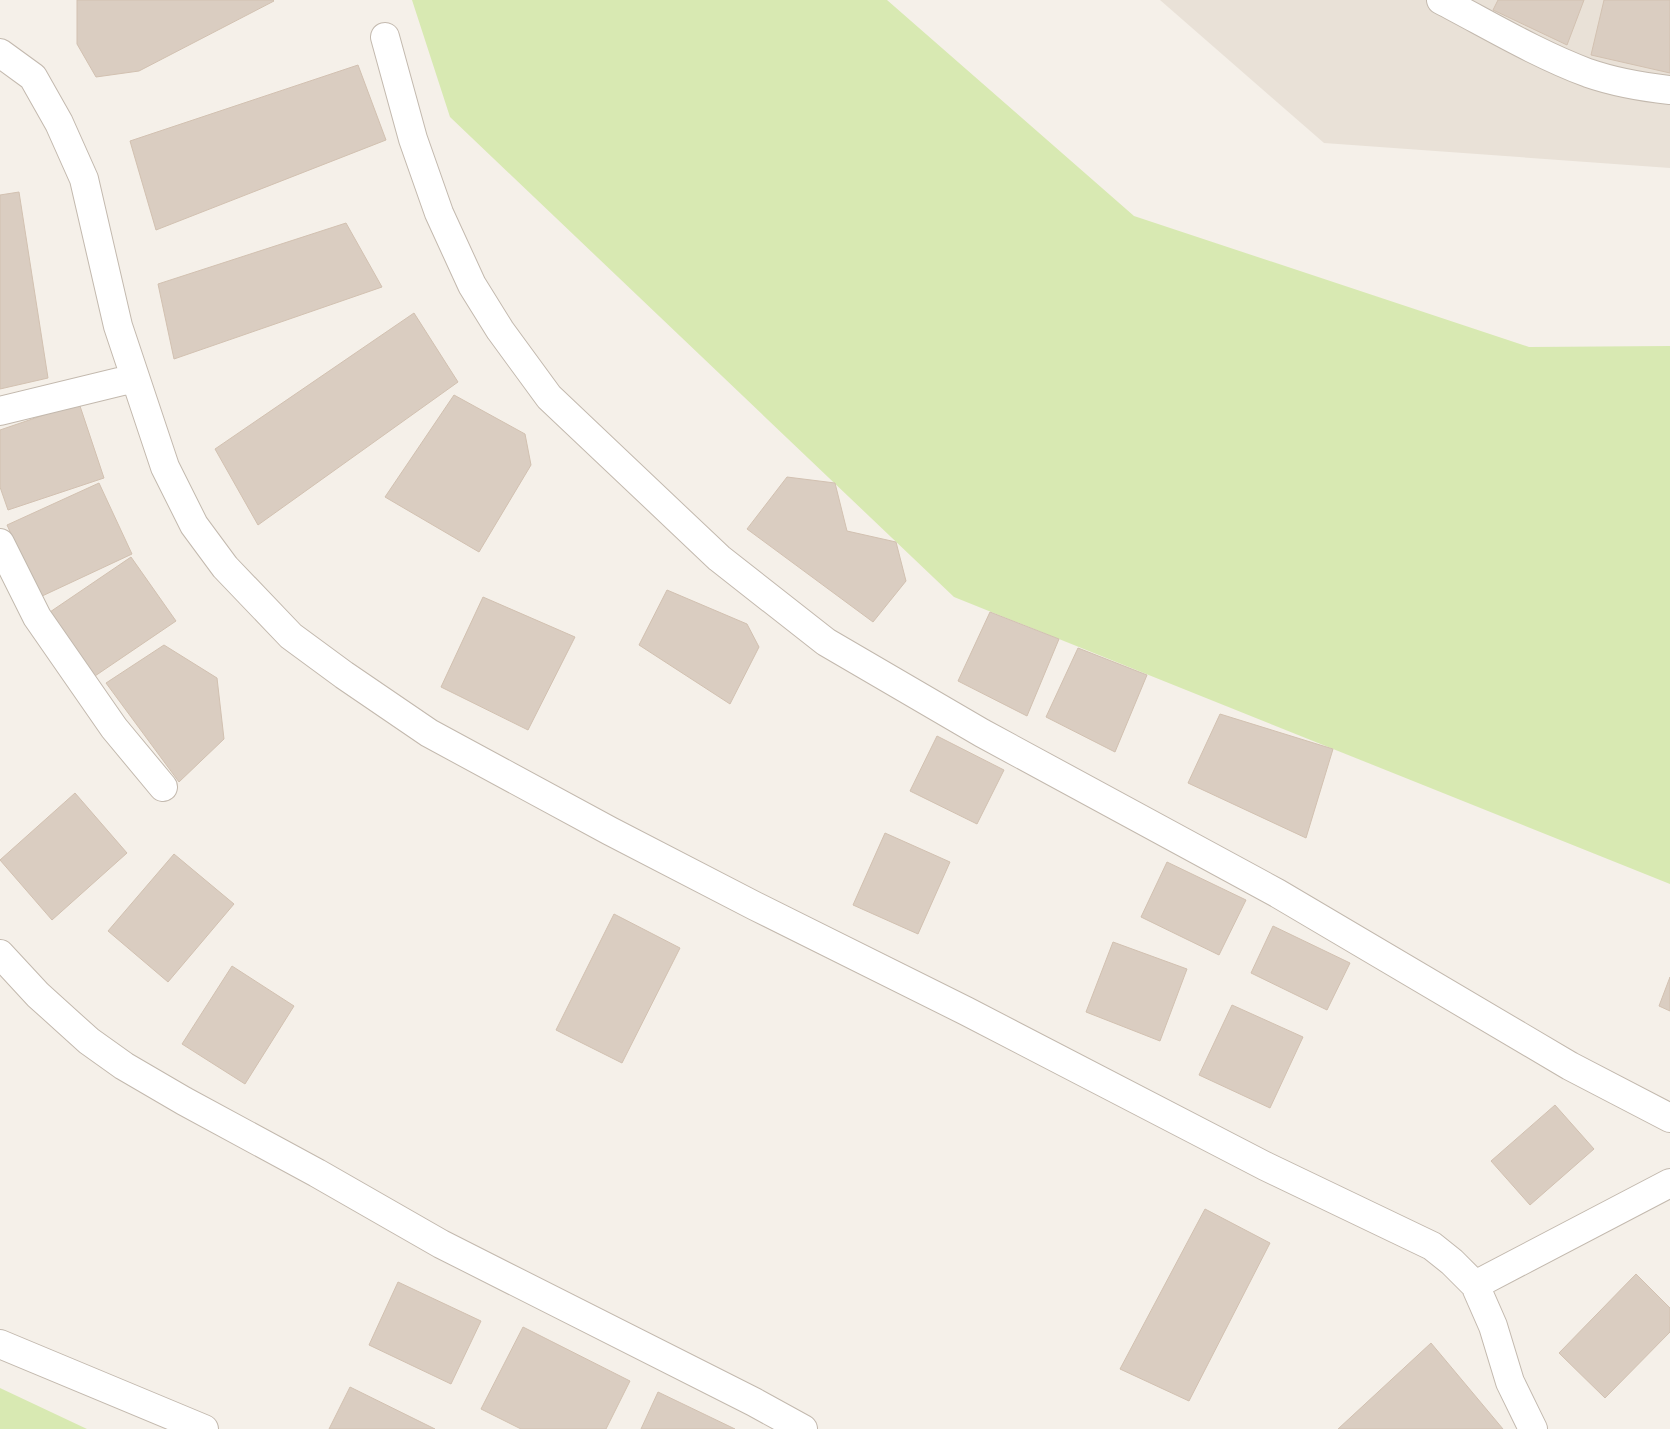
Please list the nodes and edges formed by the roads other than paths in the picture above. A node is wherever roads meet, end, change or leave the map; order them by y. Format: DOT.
graph roads {
  1 [pos="1441,0"];
  2 [pos="385,37"];
  3 [pos="0,53"];
  4 [pos="1670,90"];
  5 [pos="135,378"];
  6 [pos="0,411"];
  7 [pos="0,543"];
  8 [pos="163,787"];
  9 [pos="0,954"];
  10 [pos="1670,1118"];
  11 [pos="1670,1183"];
  12 [pos="1475,1285"];
  13 [pos="0,1344"];
  14 [pos="204,1429"];
  15 [pos="803,1429"];
  16 [pos="1533,1429"];
  1 -- 4 [label="street"];
  2 -- 10 [label="street"];
  3 -- 5 [label="street"];
  5 -- 6 [label="street"];
  5 -- 12 [label="street"];
  7 -- 8 [label="street"];
  9 -- 15 [label="street"];
  11 -- 12 [label="street"];
  12 -- 16 [label="street"];
  13 -- 14 [label="street"];
}
